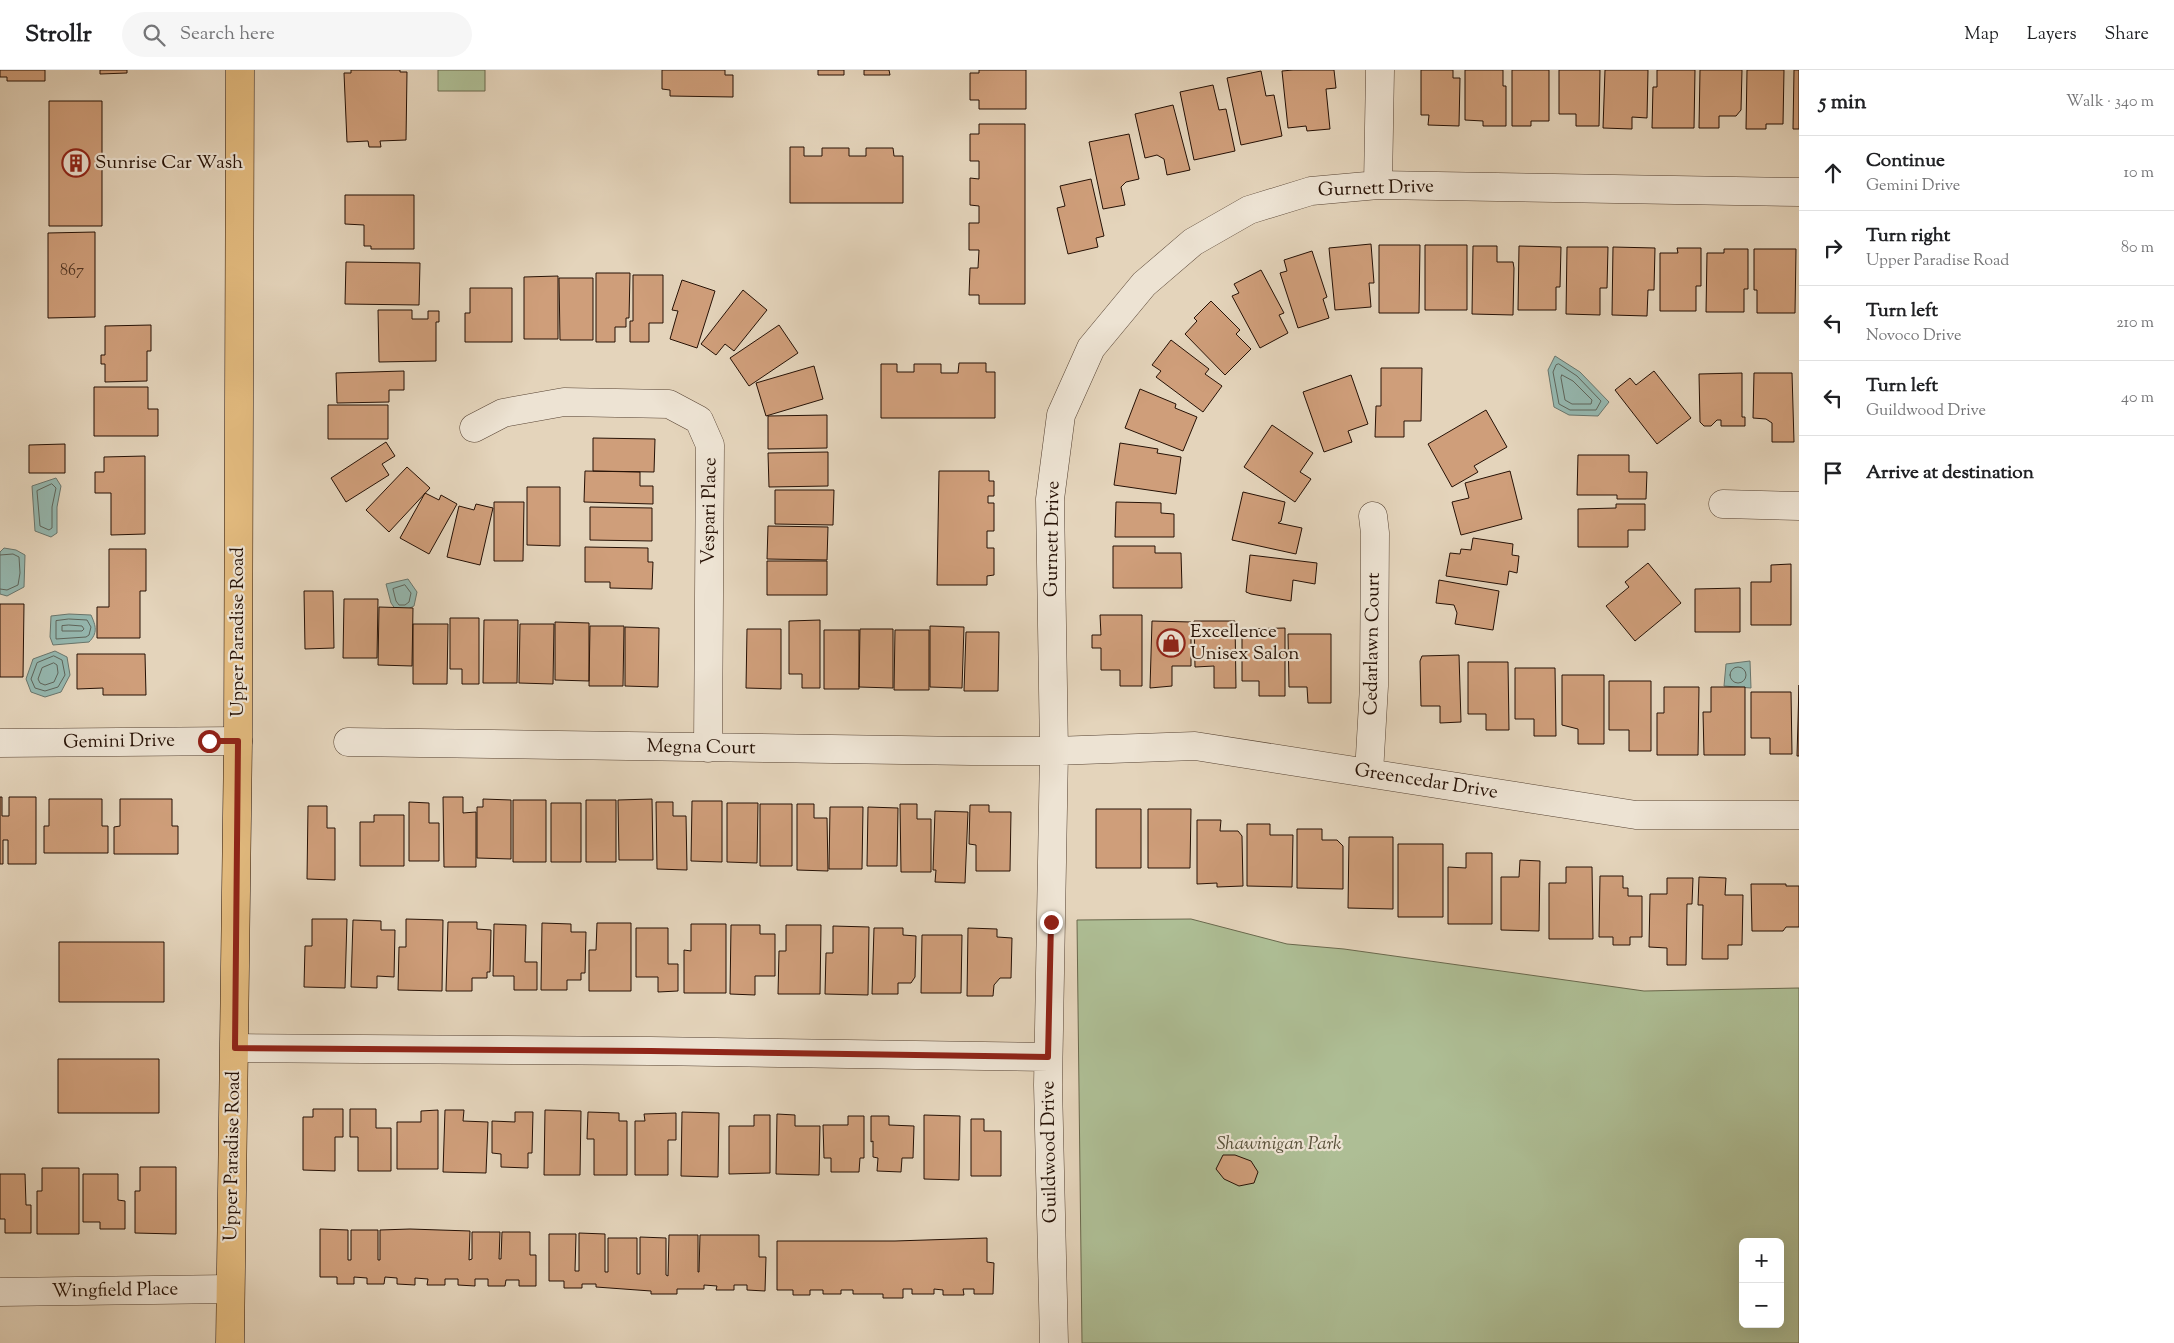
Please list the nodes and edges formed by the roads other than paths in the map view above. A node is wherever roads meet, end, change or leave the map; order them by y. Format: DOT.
graph roads {
  1 [pos="240,70"];
  2 [pos="1380,70"];
  3 [pos="1378,185"];
  4 [pos="1799,192"];
  5 [pos="474,428"];
  6 [pos="1723,504"];
  7 [pos="1799,506"];
  8 [pos="1372,516"];
  9 [pos="238,741"];
  10 [pos="348,742"];
  11 [pos="0,743"];
  12 [pos="708,748"];
  13 [pos="1054,751"];
  14 [pos="1369,773"];
  15 [pos="1799,815"];
  16 [pos="235,1048"];
  17 [pos="1048,1057"];
  18 [pos="230,1289"];
  19 [pos="0,1292"];
  20 [pos="230,1343"];
  21 [pos="1054,1343"];
  1 -- 9 [label="main road, Upper Paradise Road"];
  2 -- 3 [label="street"];
  3 -- 4 [label="street, Gurnett Drive"];
  3 -- 13 [label="street, Gurnett Drive"];
  5 -- 12 [label="street, Vespari Place"];
  6 -- 7 [label="street"];
  8 -- 14 [label="street, Cedarlawn Court"];
  9 -- 11 [label="street, Gemini Drive"];
  9 -- 16 [label="main road, Upper Paradise Road"];
  10 -- 12 [label="street, Megna Court"];
  12 -- 13 [label="street, Megna Court"];
  13 -- 14 [label="street, Greencedar Drive"];
  13 -- 17 [label="street, Guildwood Drive"];
  14 -- 15 [label="street, Greencedar Drive"];
  16 -- 17 [label="street"];
  16 -- 18 [label="main road, Upper Paradise Road"];
  17 -- 21 [label="street, Guildwood Drive"];
  18 -- 19 [label="street, Wingfield Place"];
  18 -- 20 [label="main road, Upper Paradise Road"];
}
